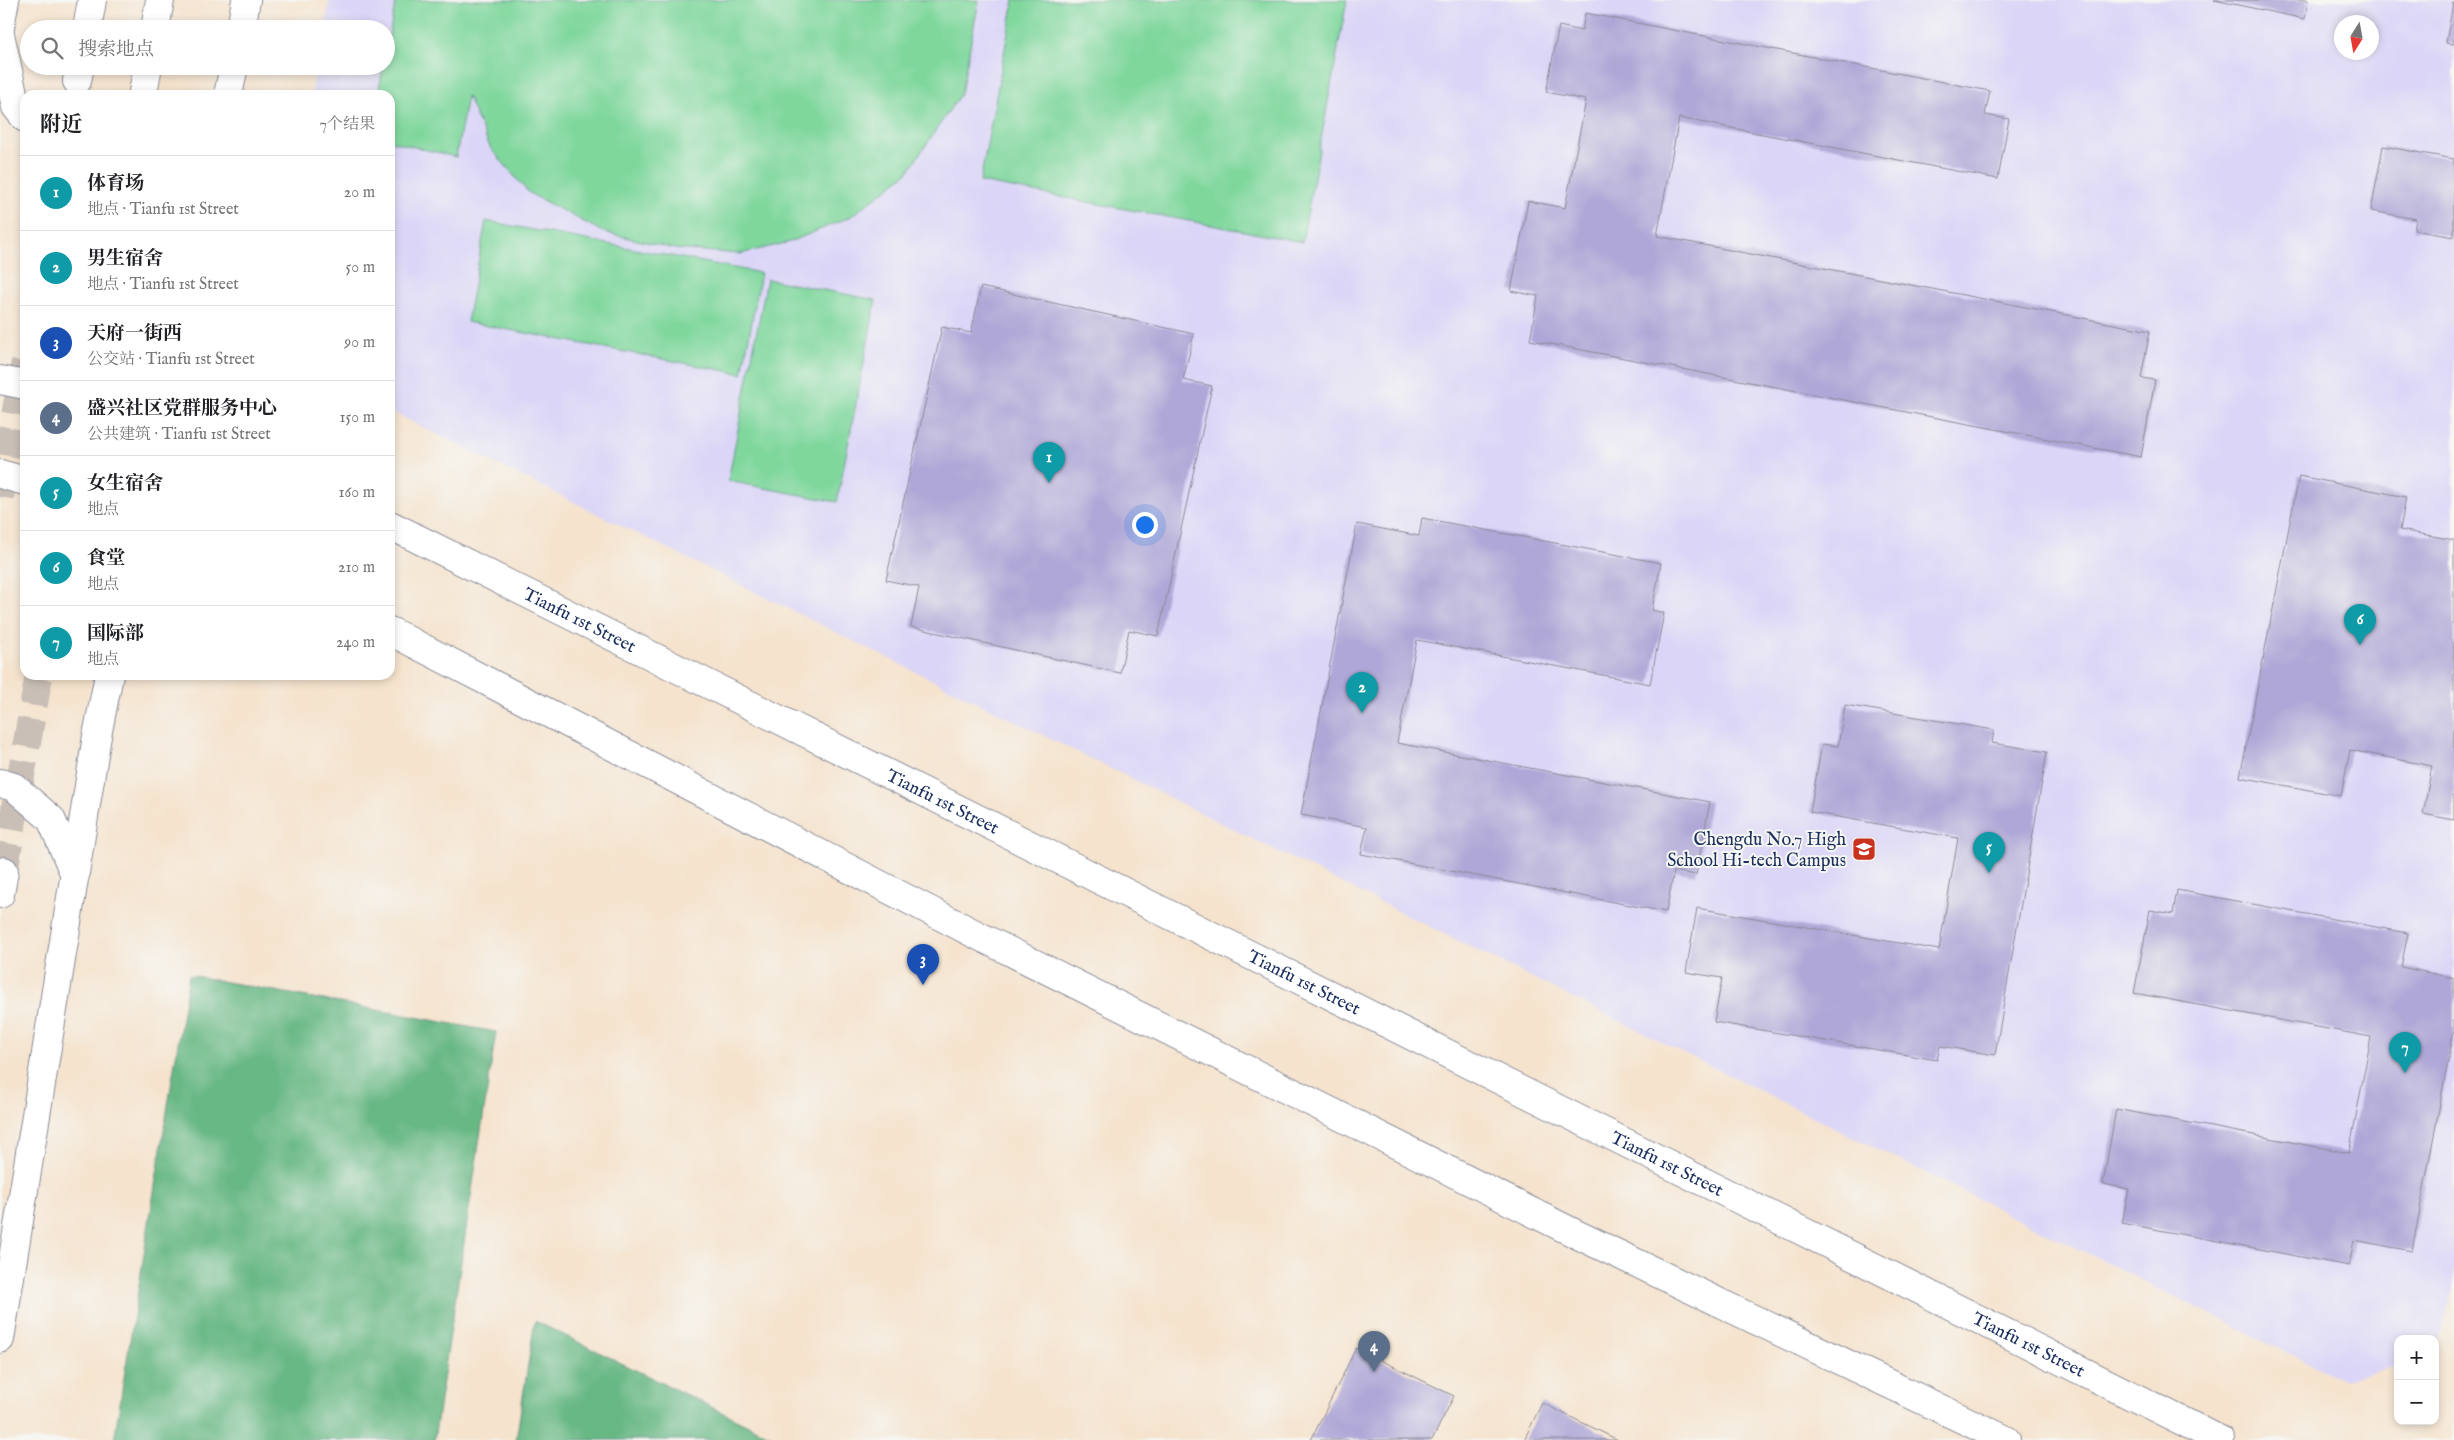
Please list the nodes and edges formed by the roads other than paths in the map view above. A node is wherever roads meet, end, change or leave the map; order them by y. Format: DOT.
graph roads {
  1 [pos="5,0"];
  2 [pos="92,0"];
  3 [pos="160,0"];
  4 [pos="246,0"];
  5 [pos="89,20"];
  6 [pos="157,20"];
  7 [pos="243,20"];
  8 [pos="0,27"];
  9 [pos="0,34"];
  10 [pos="20,112"];
  11 [pos="0,380"];
  12 [pos="20,384"];
  13 [pos="0,474"];
  14 [pos="20,480"];
  15 [pos="395,528"];
  16 [pos="395,634"];
  17 [pos="108,680"];
  18 [pos="0,783"];
  19 [pos="75,875"];
  20 [pos="0,1340"];
  21 [pos="2006,1440"];
  22 [pos="2220,1440"];
  1 -- 8 [label="main road"];
  2 -- 5 [label="main road"];
  3 -- 6 [label="main road"];
  4 -- 7 [label="main road"];
  9 -- 10 [label="main road"];
  11 -- 12 [label="main road"];
  13 -- 14 [label="main road"];
  15 -- 22 [label="main road, Tianfu 1st Street"];
  16 -- 21 [label="main road"];
  17 -- 19 [label="main road"];
  18 -- 19 [label="main road"];
  19 -- 20 [label="main road"];
}
